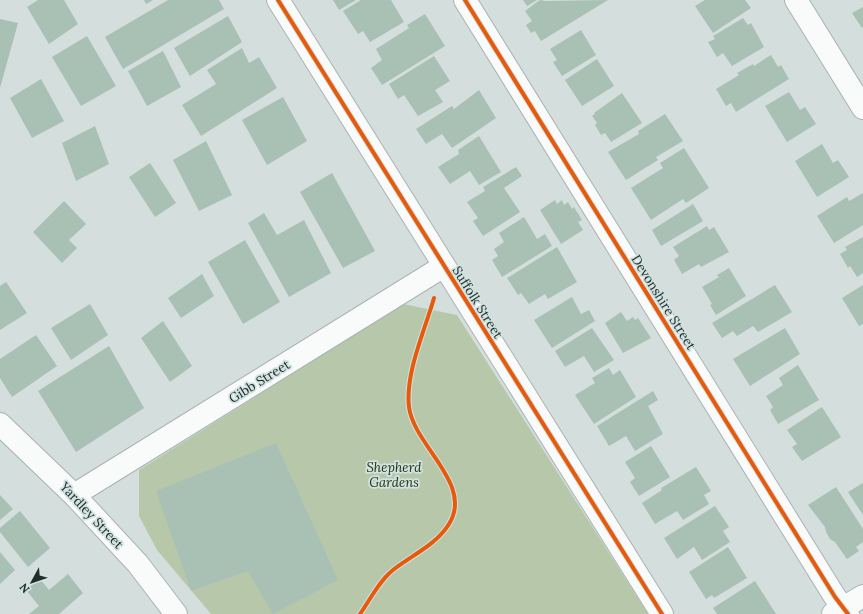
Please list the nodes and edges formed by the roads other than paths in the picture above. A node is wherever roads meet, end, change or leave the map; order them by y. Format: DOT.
graph roads {
  1 [pos="278,0"];
  2 [pos="465,0"];
  3 [pos="796,0"];
  4 [pos="863,108"];
  5 [pos="444,266"];
  6 [pos="0,424"];
  7 [pos="74,495"];
  8 [pos="863,596"];
  9 [pos="842,612"];
  10 [pos="176,614"];
  11 [pos="662,614"];
  1 -- 5 [label="street, Suffolk Street"];
  2 -- 9 [label="street, Devonshire Street"];
  3 -- 4 [label="street"];
  5 -- 7 [label="street, Gibb Street"];
  5 -- 11 [label="street, Suffolk Street"];
  6 -- 7 [label="street, Yardley Street"];
  7 -- 10 [label="street, Yardley Street"];
  8 -- 9 [label="street"];
}
